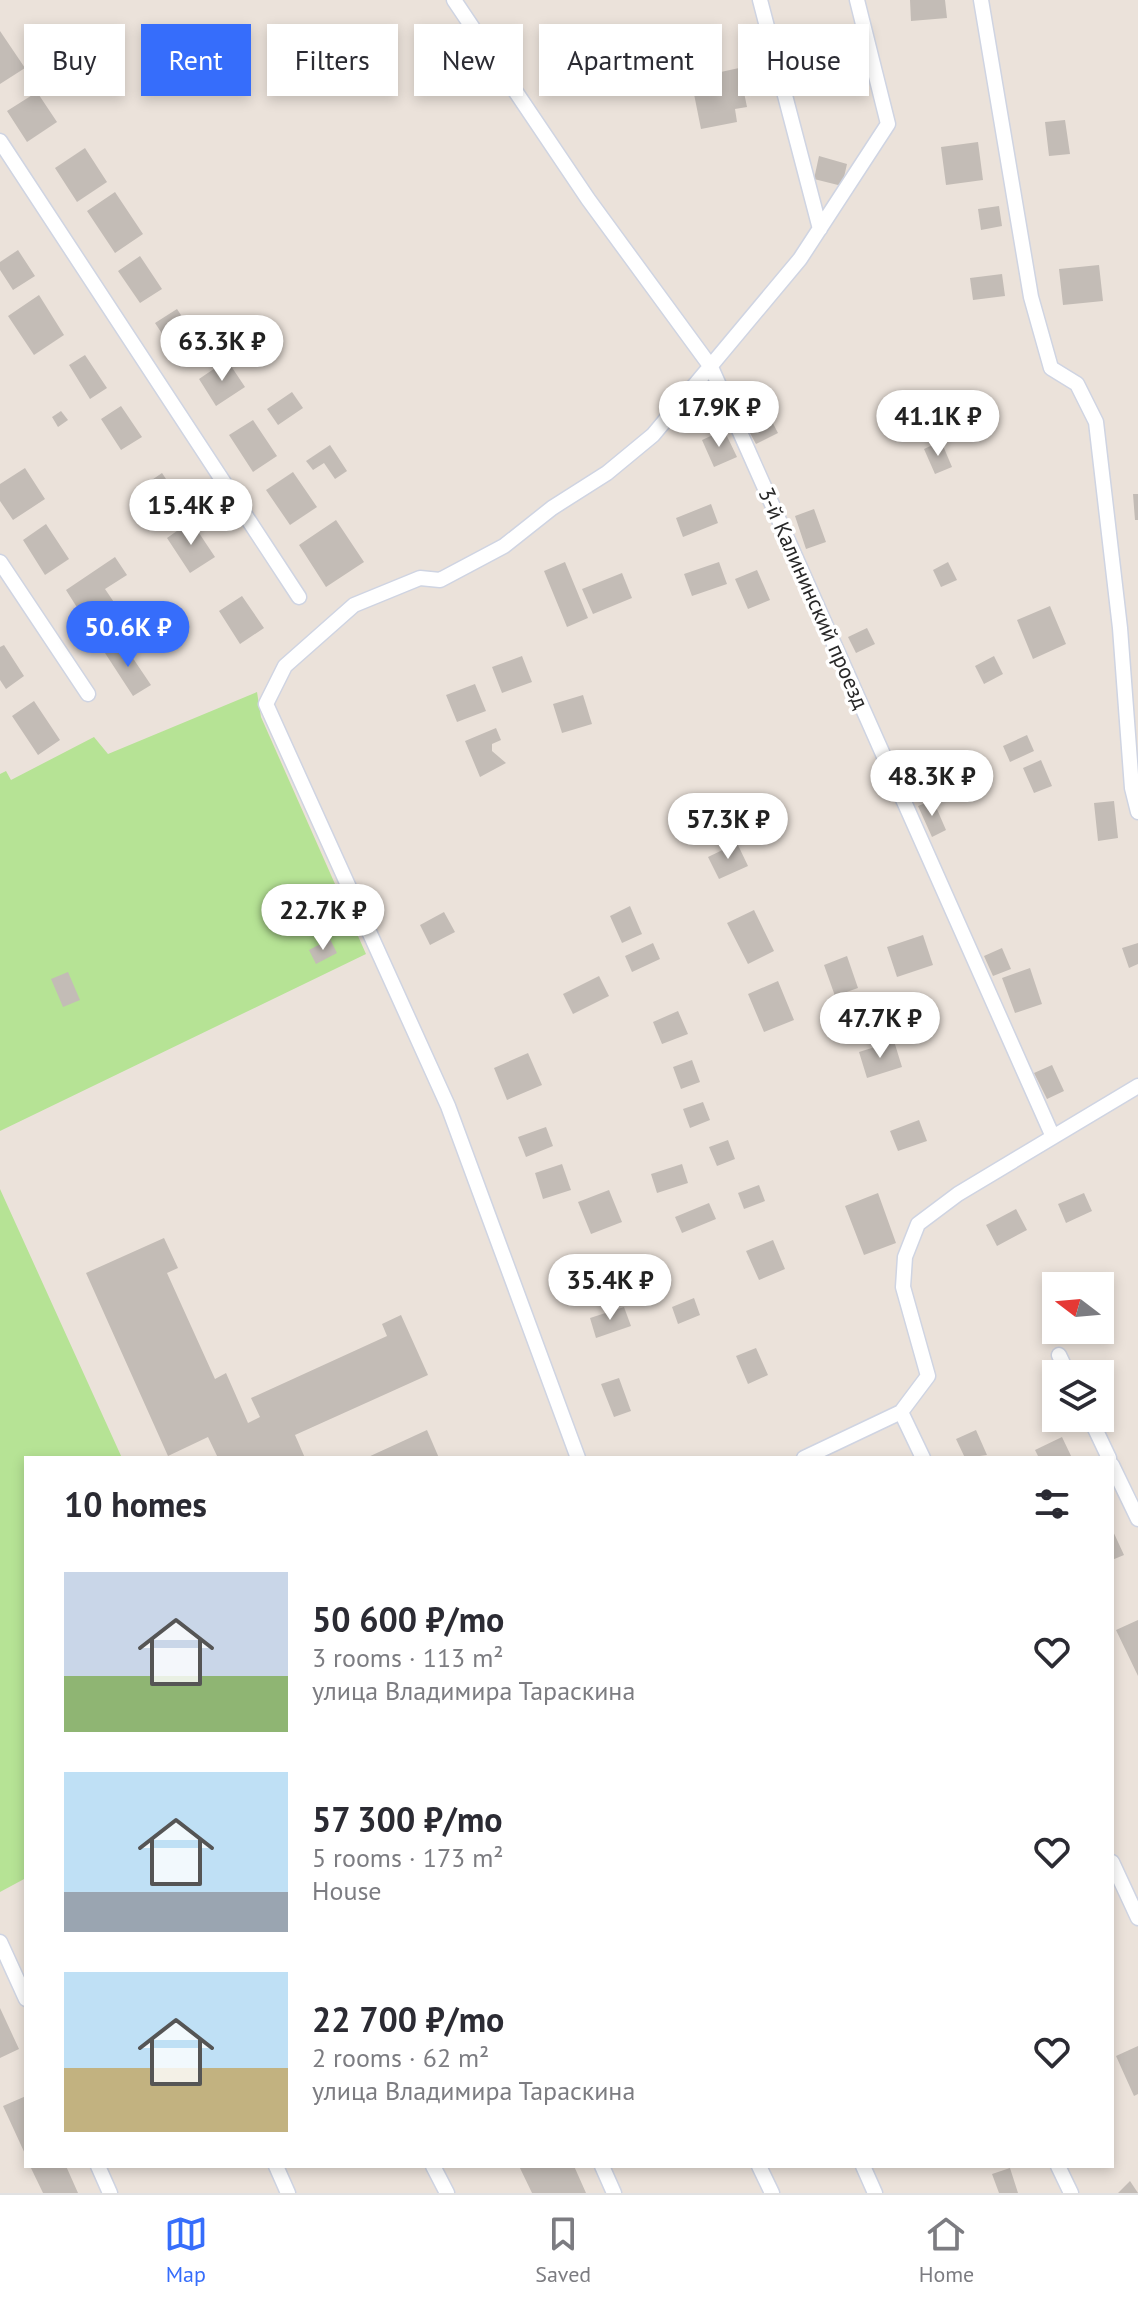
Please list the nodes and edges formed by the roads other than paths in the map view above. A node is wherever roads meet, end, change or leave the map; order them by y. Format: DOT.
graph roads {
  1 [pos="454,0"];
  2 [pos="760,0"];
  3 [pos="857,0"];
  4 [pos="981,0"];
  5 [pos="0,141"];
  6 [pos="820,229"];
  7 [pos="711,367"];
  8 [pos="0,562"];
  9 [pos="299,597"];
  10 [pos="88,694"];
  11 [pos="1138,812"];
  12 [pos="1138,1086"];
  13 [pos="1053,1137"];
  14 [pos="1059,1355"];
  15 [pos="1061,1360"];
  16 [pos="901,1412"];
  17 [pos="1097,1432"];
  18 [pos="577,1456"];
  19 [pos="808,1456"];
  20 [pos="922,1456"];
  21 [pos="1108,1456"];
  22 [pos="1114,1469"];
  23 [pos="1138,1519"];
  24 [pos="1114,1866"];
  25 [pos="1138,1918"];
  26 [pos="0,1942"];
  27 [pos="24,1995"];
  28 [pos="99,2168"];
  29 [pos="277,2168"];
  30 [pos="434,2168"];
  31 [pos="603,2168"];
  32 [pos="760,2168"];
  33 [pos="864,2168"];
  34 [pos="1059,2168"];
  35 [pos="110,2193"];
  36 [pos="288,2193"];
  37 [pos="447,2193"];
  38 [pos="614,2193"];
  39 [pos="772,2193"];
  40 [pos="875,2193"];
  41 [pos="1071,2193"];
  1 -- 7 [label="street, 3-й Калининский проезд"];
  2 -- 6 [label="street"];
  3 -- 6 [label="street"];
  4 -- 11 [label="street"];
  5 -- 9 [label="street"];
  6 -- 7 [label="street"];
  7 -- 13 [label="street, 3-й Калининский проезд"];
  7 -- 18 [label="street"];
  8 -- 10 [label="street"];
  12 -- 13 [label="street"];
  13 -- 16 [label="street"];
  14 -- 15 [label="street"];
  16 -- 19 [label="street"];
  16 -- 20 [label="street"];
  17 -- 21 [label="street"];
  22 -- 23 [label="street"];
  24 -- 25 [label="street"];
  26 -- 27 [label="street"];
  28 -- 35 [label="street"];
  29 -- 36 [label="street"];
  30 -- 37 [label="street"];
  31 -- 38 [label="street"];
  32 -- 39 [label="street"];
  33 -- 40 [label="street"];
  34 -- 41 [label="street"];
}
